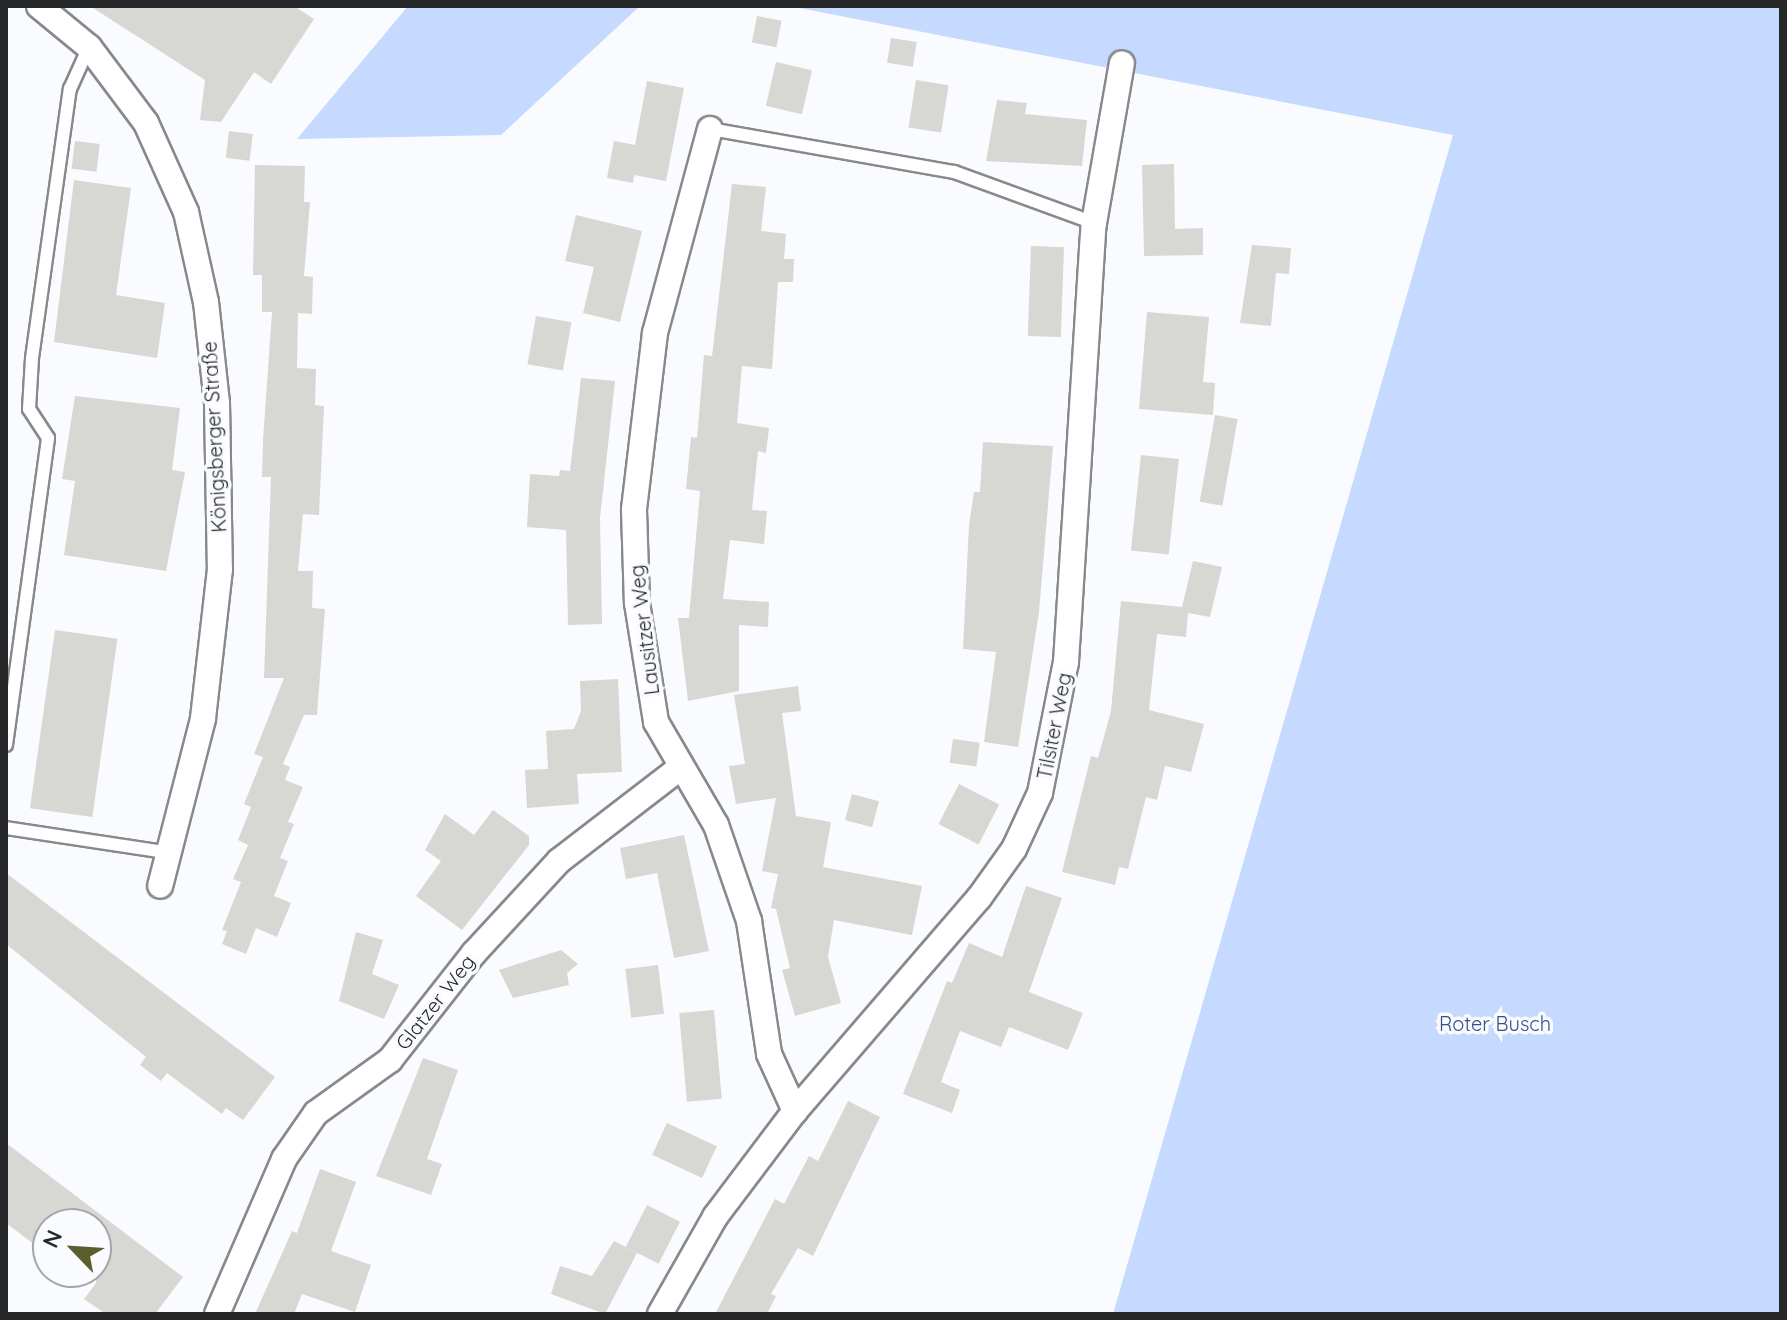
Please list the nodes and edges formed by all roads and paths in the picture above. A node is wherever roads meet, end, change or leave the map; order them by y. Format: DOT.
graph roads {
  1 [pos="39,6"];
  2 [pos="89,47"];
  3 [pos="1122,63"];
  4 [pos="710,129"];
  5 [pos="1094,223"];
  6 [pos="6,745"];
  7 [pos="681,767"];
  8 [pos="6,828"];
  9 [pos="171,853"];
  10 [pos="160,886"];
  11 [pos="795,1111"];
  12 [pos="217,1314"];
  13 [pos="660,1314"];
  1 -- 2 [label="street, Königsberger Straße"];
  2 -- 6 [label="lane"];
  2 -- 9 [label="street, Königsberger Straße"];
  3 -- 5 [label="street, Tilsiter Weg"];
  4 -- 5 [label="lane"];
  4 -- 7 [label="street, Lausitzer Weg"];
  5 -- 11 [label="street, Tilsiter Weg"];
  7 -- 11 [label="street, Lausitzer Weg"];
  7 -- 12 [label="street, Glatzer Weg"];
  8 -- 9 [label="lane"];
  9 -- 10 [label="street, Königsberger Straße"];
  11 -- 13 [label="street, Tilsiter Weg"];
}
